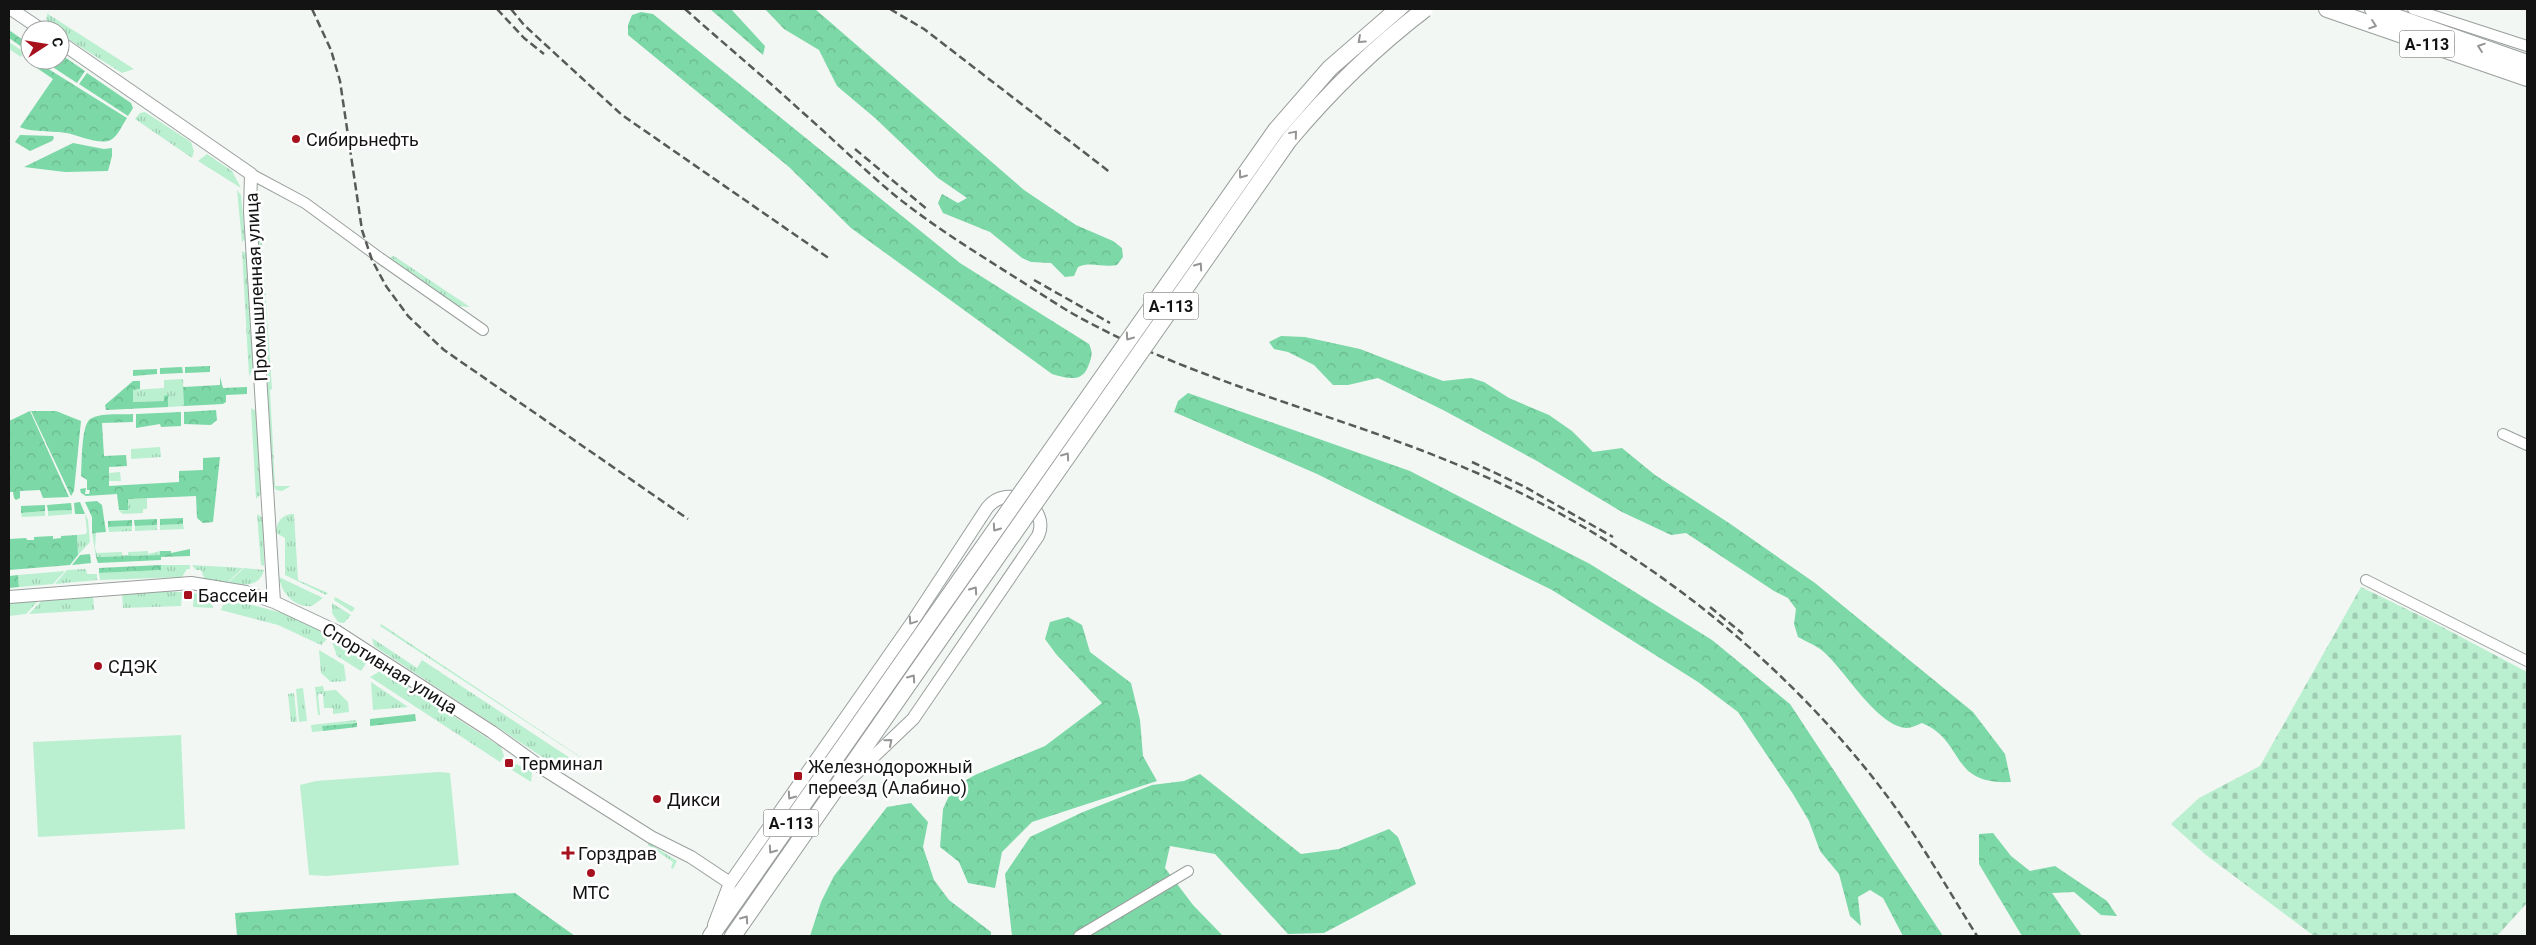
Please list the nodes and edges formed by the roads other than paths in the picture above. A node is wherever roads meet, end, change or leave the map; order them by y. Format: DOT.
graph roads {
  1 [pos="11,9"];
  2 [pos="1398,9"];
  3 [pos="1425,9"];
  4 [pos="2328,9"];
  5 [pos="2373,9"];
  6 [pos="2413,9"];
  7 [pos="27,20"];
  8 [pos="2527,46"];
  9 [pos="70,49"];
  10 [pos="2527,63"];
  11 [pos="2527,78"];
  12 [pos="251,174"];
  13 [pos="483,330"];
  14 [pos="2503,434"];
  15 [pos="2527,445"];
  16 [pos="2366,580"];
  17 [pos="9,597"];
  18 [pos="274,602"];
  19 [pos="2527,661"];
  20 [pos="870,710"];
  21 [pos="819,756"];
  22 [pos="807,828"];
  23 [pos="1188,871"];
  24 [pos="730,883"];
  25 [pos="710,936"];
  26 [pos="733,936"];
  27 [pos="1079,936"];
  1 -- 7 [label="street"];
  2 -- 20 [label="highway, А-113, one-way, bridge"];
  22 -- 3 [label="highway, А-113, one-way, bridge"];
  4 -- 11 [label="highway, А-113, one-way"];
  10 -- 5 [label="highway, А-113, one-way"];
  6 -- 8 [label="street"];
  9 -- 12 [label="street, Промышленная улица"];
  12 -- 13 [label="street"];
  12 -- 18 [label="street, Промышленная улица"];
  14 -- 15 [label="street"];
  16 -- 19 [label="street"];
  17 -- 18 [label="street, Спортивная улица"];
  18 -- 24 [label="street, Спортивная улица"];
  20 -- 21 [label="street"];
  20 -- 25 [label="highway, А-113, one-way"];
  22 -- 21 [label="street, one-way"];
  21 -- 24 [label="street, one-way"];
  26 -- 22 [label="highway, А-113, one-way"];
  23 -- 27 [label="street"];
  24 -- 25 [label="street"];
}
